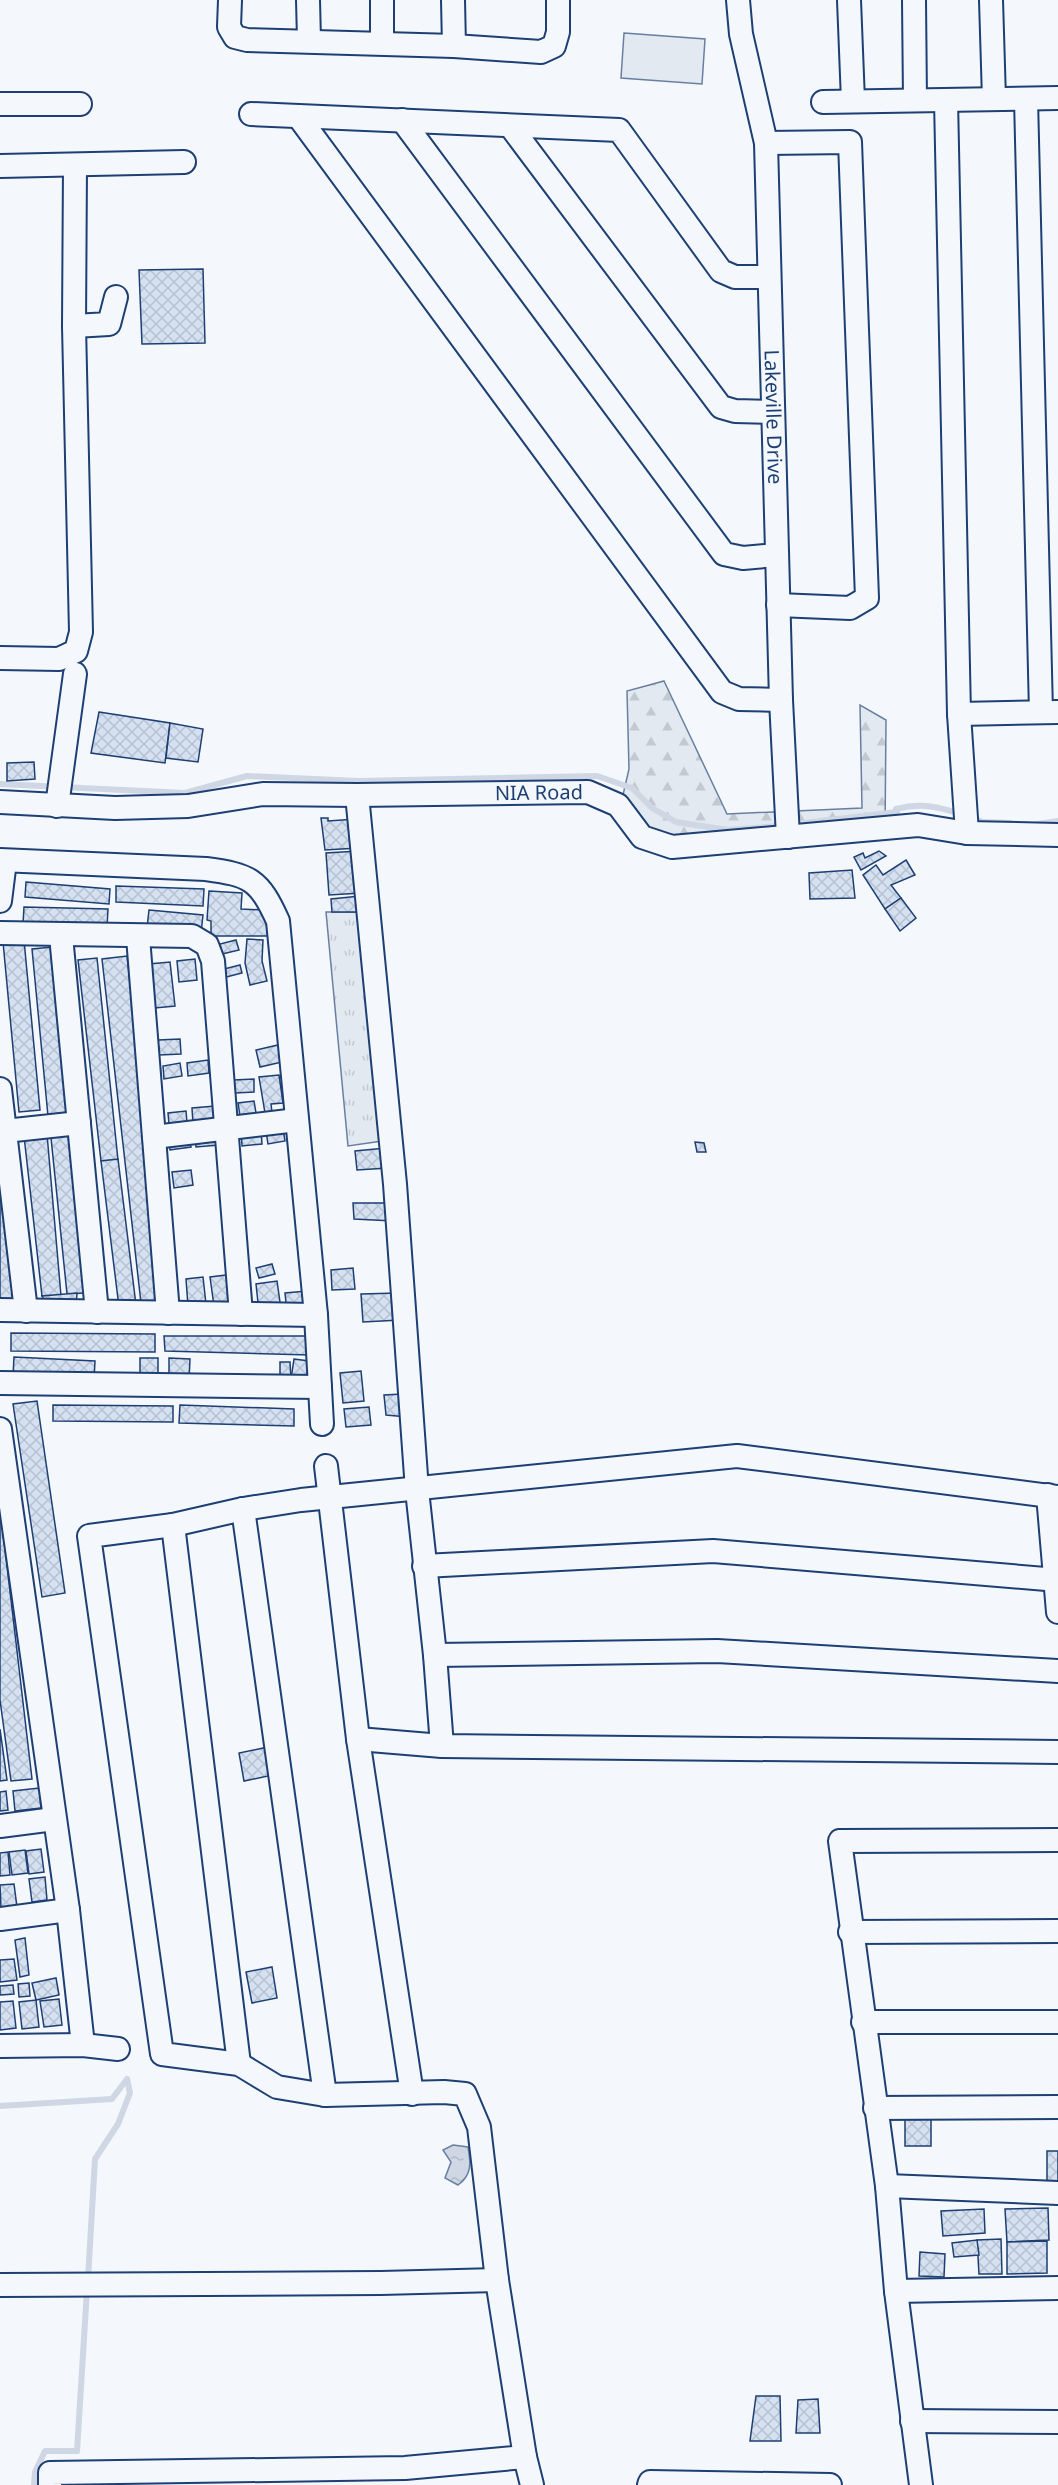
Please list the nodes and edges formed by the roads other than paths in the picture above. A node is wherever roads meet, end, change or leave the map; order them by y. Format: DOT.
graph roads {
  1 [pos="230,0"];
  2 [pos="308,0"];
  3 [pos="382,0"];
  4 [pos="453,0"];
  5 [pos="558,0"];
  6 [pos="738,0"];
  7 [pos="849,0"];
  8 [pos="914,0"];
  9 [pos="991,0"];
  10 [pos="309,40"];
  11 [pos="382,43"];
  12 [pos="454,45"];
  13 [pos="1058,98"];
  14 [pos="994,99"];
  15 [pos="1026,99"];
  16 [pos="915,100"];
  17 [pos="946,100"];
  18 [pos="853,101"];
  19 [pos="823,102"];
  20 [pos="80,104"];
  21 [pos="0,105"];
  22 [pos="251,114"];
  23 [pos="298,116"];
  24 [pos="402,120"];
  25 [pos="511,127"];
  26 [pos="766,143"];
  27 [pos="184,162"];
  28 [pos="0,166"];
  29 [pos="75,166"];
  30 [pos="769,277"];
  31 [pos="116,297"];
  32 [pos="74,326"];
  33 [pos="772,411"];
  34 [pos="777,555"];
  35 [pos="778,604"];
  36 [pos="0,658"];
  37 [pos="75,674"];
  38 [pos="781,700"];
  39 [pos="1049,712"];
  40 [pos="959,714"];
  41 [pos="357,795"];
  42 [pos="0,802"];
  43 [pos="57,806"];
  44 [pos="967,823"];
  45 [pos="1058,835"];
  46 [pos="788,837"];
  47 [pos="2,860"];
  48 [pos="0,901"];
  49 [pos="0,933"];
  50 [pos="61,936"];
  51 [pos="138,937"];
  52 [pos="0,1089"];
  53 [pos="297,1120"];
  54 [pos="79,1123"];
  55 [pos="226,1128"];
  56 [pos="5,1131"];
  57 [pos="154,1137"];
  58 [pos="0,1310"];
  59 [pos="26,1311"];
  60 [pos="97,1312"];
  61 [pos="168,1312"];
  62 [pos="242,1314"];
  63 [pos="316,1315"];
  64 [pos="0,1383"];
  65 [pos="320,1387"];
  66 [pos="322,1424"];
  67 [pos="0,1429"];
  68 [pos="326,1466"];
  69 [pos="417,1490"];
  70 [pos="1053,1496"];
  71 [pos="328,1497"];
  72 [pos="243,1509"];
  73 [pos="173,1526"];
  74 [pos="424,1566"];
  75 [pos="1057,1580"];
  76 [pos="1058,1612"];
  77 [pos="435,1655"];
  78 [pos="1058,1671"];
  79 [pos="358,1739"];
  80 [pos="442,1746"];
  81 [pos="1058,1752"];
  82 [pos="54,1819"];
  83 [pos="0,1826"];
  84 [pos="1058,1840"];
  85 [pos="68,1910"];
  86 [pos="0,1919"];
  87 [pos="1058,1931"];
  88 [pos="850,1932"];
  89 [pos="863,2022"];
  90 [pos="1058,2022"];
  91 [pos="82,2045"];
  92 [pos="0,2046"];
  93 [pos="118,2049"];
  94 [pos="239,2064"];
  95 [pos="412,2094"];
  96 [pos="325,2095"];
  97 [pos="1058,2107"];
  98 [pos="876,2108"];
  99 [pos="887,2186"];
  100 [pos="1058,2193"];
  101 [pos="497,2280"];
  102 [pos="0,2285"];
  103 [pos="1058,2288"];
  104 [pos="896,2291"];
  105 [pos="912,2421"];
  106 [pos="1058,2422"];
  107 [pos="525,2457"];
  108 [pos="405,2476"];
  109 [pos="258,2477"];
  110 [pos="332,2477"];
  111 [pos="116,2478"];
  112 [pos="189,2478"];
  113 [pos="50,2485"];
  114 [pos="532,2485"];
  115 [pos="649,2485"];
  116 [pos="830,2485"];
  117 [pos="921,2485"];
  1 -- 10 [label="street"];
  2 -- 10 [label="street"];
  3 -- 11 [label="street"];
  4 -- 12 [label="street"];
  5 -- 12 [label="street"];
  6 -- 26 [label="street, Lakeville Drive"];
  7 -- 18 [label="street"];
  8 -- 16 [label="street"];
  9 -- 14 [label="street"];
  10 -- 11 [label="street"];
  11 -- 12 [label="street"];
  13 -- 15 [label="street"];
  14 -- 15 [label="street"];
  14 -- 17 [label="street"];
  15 -- 39 [label="street"];
  16 -- 17 [label="street"];
  16 -- 18 [label="street"];
  17 -- 40 [label="street"];
  18 -- 19 [label="street"];
  20 -- 21 [label="street"];
  22 -- 23 [label="street"];
  23 -- 24 [label="street"];
  23 -- 38 [label="street"];
  24 -- 25 [label="street"];
  24 -- 34 [label="street"];
  25 -- 30 [label="street"];
  25 -- 33 [label="street"];
  26 -- 30 [label="street, Lakeville Drive"];
  26 -- 35 [label="street"];
  27 -- 29 [label="street"];
  28 -- 29 [label="street"];
  29 -- 32 [label="street"];
  30 -- 33 [label="street, Lakeville Drive"];
  31 -- 32 [label="street"];
  32 -- 36 [label="street"];
  33 -- 34 [label="street, Lakeville Drive"];
  34 -- 35 [label="street, Lakeville Drive"];
  35 -- 38 [label="street, Lakeville Drive"];
  37 -- 43 [label="street"];
  38 -- 46 [label="street, Lakeville Drive"];
  39 -- 40 [label="street"];
  40 -- 44 [label="street"];
  41 -- 43 [label="street, NIA Road"];
  41 -- 46 [label="street, NIA Road"];
  41 -- 69 [label="street"];
  42 -- 43 [label="street, NIA Road"];
  44 -- 45 [label="street, NIA Road"];
  44 -- 46 [label="street, NIA Road"];
  47 -- 48 [label="street"];
  47 -- 53 [label="street"];
  49 -- 50 [label="street"];
  50 -- 51 [label="street"];
  50 -- 54 [label="street"];
  51 -- 55 [label="street"];
  51 -- 57 [label="street"];
  52 -- 56 [label="street"];
  53 -- 55 [label="street"];
  53 -- 63 [label="street"];
  54 -- 56 [label="street"];
  54 -- 60 [label="street"];
  55 -- 57 [label="street"];
  55 -- 62 [label="street"];
  56 -- 59 [label="street"];
  57 -- 61 [label="street"];
  58 -- 59 [label="street"];
  59 -- 60 [label="street"];
  60 -- 61 [label="street"];
  61 -- 62 [label="street"];
  62 -- 63 [label="street"];
  63 -- 65 [label="street"];
  64 -- 65 [label="street"];
  65 -- 66 [label="street"];
  67 -- 82 [label="street"];
  68 -- 71 [label="street"];
  69 -- 70 [label="street"];
  69 -- 71 [label="street"];
  69 -- 74 [label="street"];
  70 -- 75 [label="street"];
  71 -- 72 [label="street"];
  71 -- 79 [label="street"];
  72 -- 73 [label="street"];
  72 -- 96 [label="street"];
  73 -- 94 [label="street"];
  73 -- 94 [label="street"];
  74 -- 75 [label="street"];
  74 -- 77 [label="street"];
  75 -- 76 [label="street"];
  77 -- 78 [label="street"];
  77 -- 80 [label="street"];
  79 -- 80 [label="street"];
  79 -- 95 [label="street"];
  80 -- 81 [label="street"];
  82 -- 83 [label="street"];
  82 -- 85 [label="street"];
  84 -- 88 [label="street"];
  85 -- 86 [label="street"];
  85 -- 91 [label="street"];
  87 -- 88 [label="street"];
  88 -- 89 [label="street"];
  89 -- 90 [label="street"];
  89 -- 98 [label="street"];
  91 -- 92 [label="street"];
  91 -- 93 [label="street"];
  94 -- 96 [label="street"];
  95 -- 96 [label="street"];
  95 -- 101 [label="street"];
  97 -- 98 [label="street"];
  98 -- 99 [label="street"];
  99 -- 100 [label="street"];
  99 -- 104 [label="street"];
  101 -- 102 [label="street"];
  101 -- 107 [label="street"];
  103 -- 104 [label="street"];
  104 -- 105 [label="street"];
  105 -- 106 [label="street"];
  105 -- 117 [label="street"];
  107 -- 108 [label="street"];
  107 -- 114 [label="street"];
  108 -- 110 [label="street"];
  109 -- 110 [label="street"];
  109 -- 112 [label="street"];
  111 -- 112 [label="street"];
  111 -- 113 [label="street"];
  115 -- 116 [label="street"];
}
